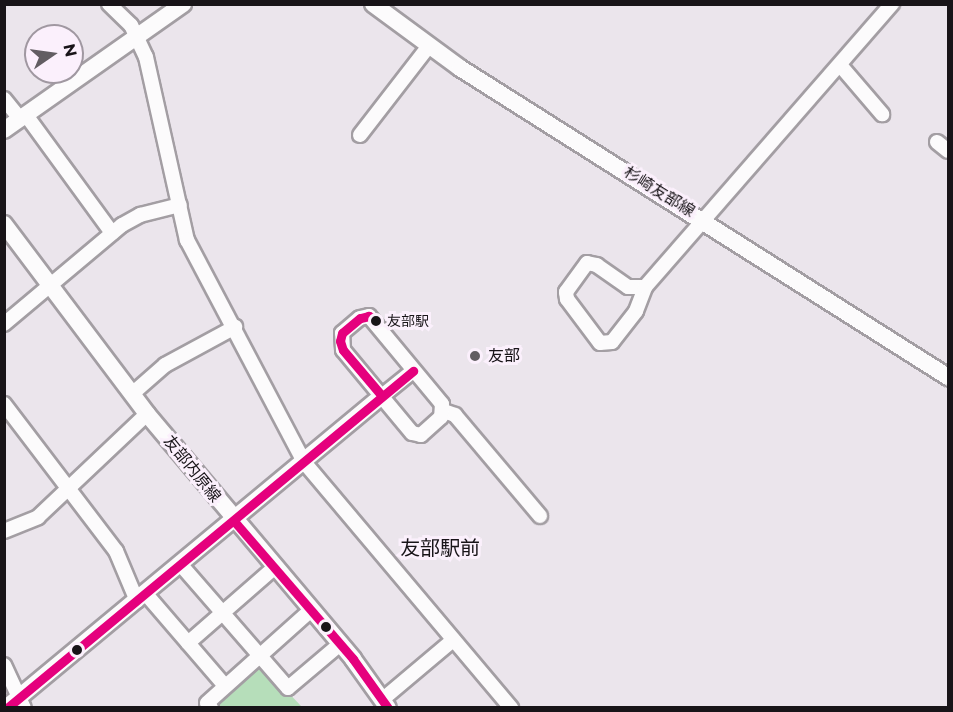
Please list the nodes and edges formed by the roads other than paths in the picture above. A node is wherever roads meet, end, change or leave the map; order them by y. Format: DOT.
graph roads {
  1 [pos="109,4"];
  2 [pos="183,4"];
  3 [pos="373,4"];
  4 [pos="892,4"];
  5 [pos="139,38"];
  6 [pos="428,47"];
  7 [pos="840,65"];
  8 [pos="5,97"];
  9 [pos="882,114"];
  10 [pos="23,117"];
  11 [pos="4,130"];
  12 [pos="360,135"];
  13 [pos="937,142"];
  14 [pos="948,151"];
  15 [pos="180,205"];
  16 [pos="704,220"];
  17 [pos="4,224"];
  18 [pos="112,233"];
  19 [pos="50,286"];
  20 [pos="628,286"];
  21 [pos="645,287"];
  22 [pos="638,306"];
  23 [pos="4,324"];
  24 [pos="235,327"];
  25 [pos="413,371"];
  26 [pos="948,376"];
  27 [pos="132,394"];
  28 [pos="382,396"];
  29 [pos="4,404"];
  30 [pos="444,411"];
  31 [pos="147,414"];
  32 [pos="304,462"];
  33 [pos="70,486"];
  34 [pos="540,516"];
  35 [pos="234,521"];
  36 [pos="4,531"];
  37 [pos="181,565"];
  38 [pos="274,568"];
  39 [pos="142,598"];
  40 [pos="310,611"];
  41 [pos="224,613"];
  42 [pos="453,640"];
  43 [pos="188,643"];
  44 [pos="340,644"];
  45 [pos="259,655"];
  46 [pos="4,665"];
  47 [pos="225,686"];
  48 [pos="386,703"];
  49 [pos="16,704"];
  50 [pos="211,708"];
  51 [pos="511,708"];
  1 -- 5 [label="street"];
  2 -- 5 [label="main road"];
  3 -- 6 [label="main road, 杉崎友部線"];
  4 -- 7 [label="street"];
  5 -- 10 [label="main road"];
  5 -- 15 [label="street"];
  6 -- 12 [label="street"];
  6 -- 16 [label="main road, 杉崎友部線"];
  7 -- 9 [label="street"];
  7 -- 16 [label="street"];
  8 -- 10 [label="street"];
  10 -- 11 [label="main road"];
  10 -- 18 [label="street"];
  13 -- 14 [label="street"];
  15 -- 18 [label="street"];
  15 -- 24 [label="street"];
  16 -- 21 [label="street"];
  16 -- 26 [label="main road, 杉崎友部線"];
  17 -- 19 [label="main road, 友部内原線"];
  18 -- 19 [label="street"];
  19 -- 23 [label="street"];
  19 -- 27 [label="main road, 友部内原線"];
  20 -- 21 [label="street"];
  20 -- 22 [label="street"];
  20 -- 22 [label="street"];
  21 -- 22 [label="street"];
  24 -- 27 [label="street"];
  24 -- 32 [label="street"];
  25 -- 28 [label="street"];
  25 -- 28 [label="street"];
  25 -- 30 [label="street"];
  27 -- 31 [label="main road, 友部内原線"];
  28 -- 30 [label="street"];
  28 -- 32 [label="main road"];
  29 -- 33 [label="street"];
  30 -- 34 [label="street"];
  31 -- 33 [label="street"];
  31 -- 35 [label="main road, 友部内原線"];
  32 -- 35 [label="main road"];
  32 -- 42 [label="street"];
  33 -- 36 [label="street"];
  33 -- 39 [label="street"];
  35 -- 37 [label="main road"];
  35 -- 38 [label="main road, 友部内原線"];
  37 -- 39 [label="main road"];
  37 -- 41 [label="street"];
  38 -- 40 [label="main road, 友部内原線"];
  38 -- 41 [label="street"];
  39 -- 43 [label="street"];
  39 -- 49 [label="main road"];
  40 -- 44 [label="main road, 友部内原線"];
  40 -- 45 [label="street"];
  41 -- 43 [label="street"];
  41 -- 45 [label="street"];
  42 -- 48 [label="street"];
  42 -- 51 [label="street"];
  43 -- 47 [label="street"];
  44 -- 45 [label="street"];
  44 -- 48 [label="main road, 友部内原線"];
  45 -- 47 [label="street"];
  46 -- 49 [label="street"];
  47 -- 50 [label="street"];
}
